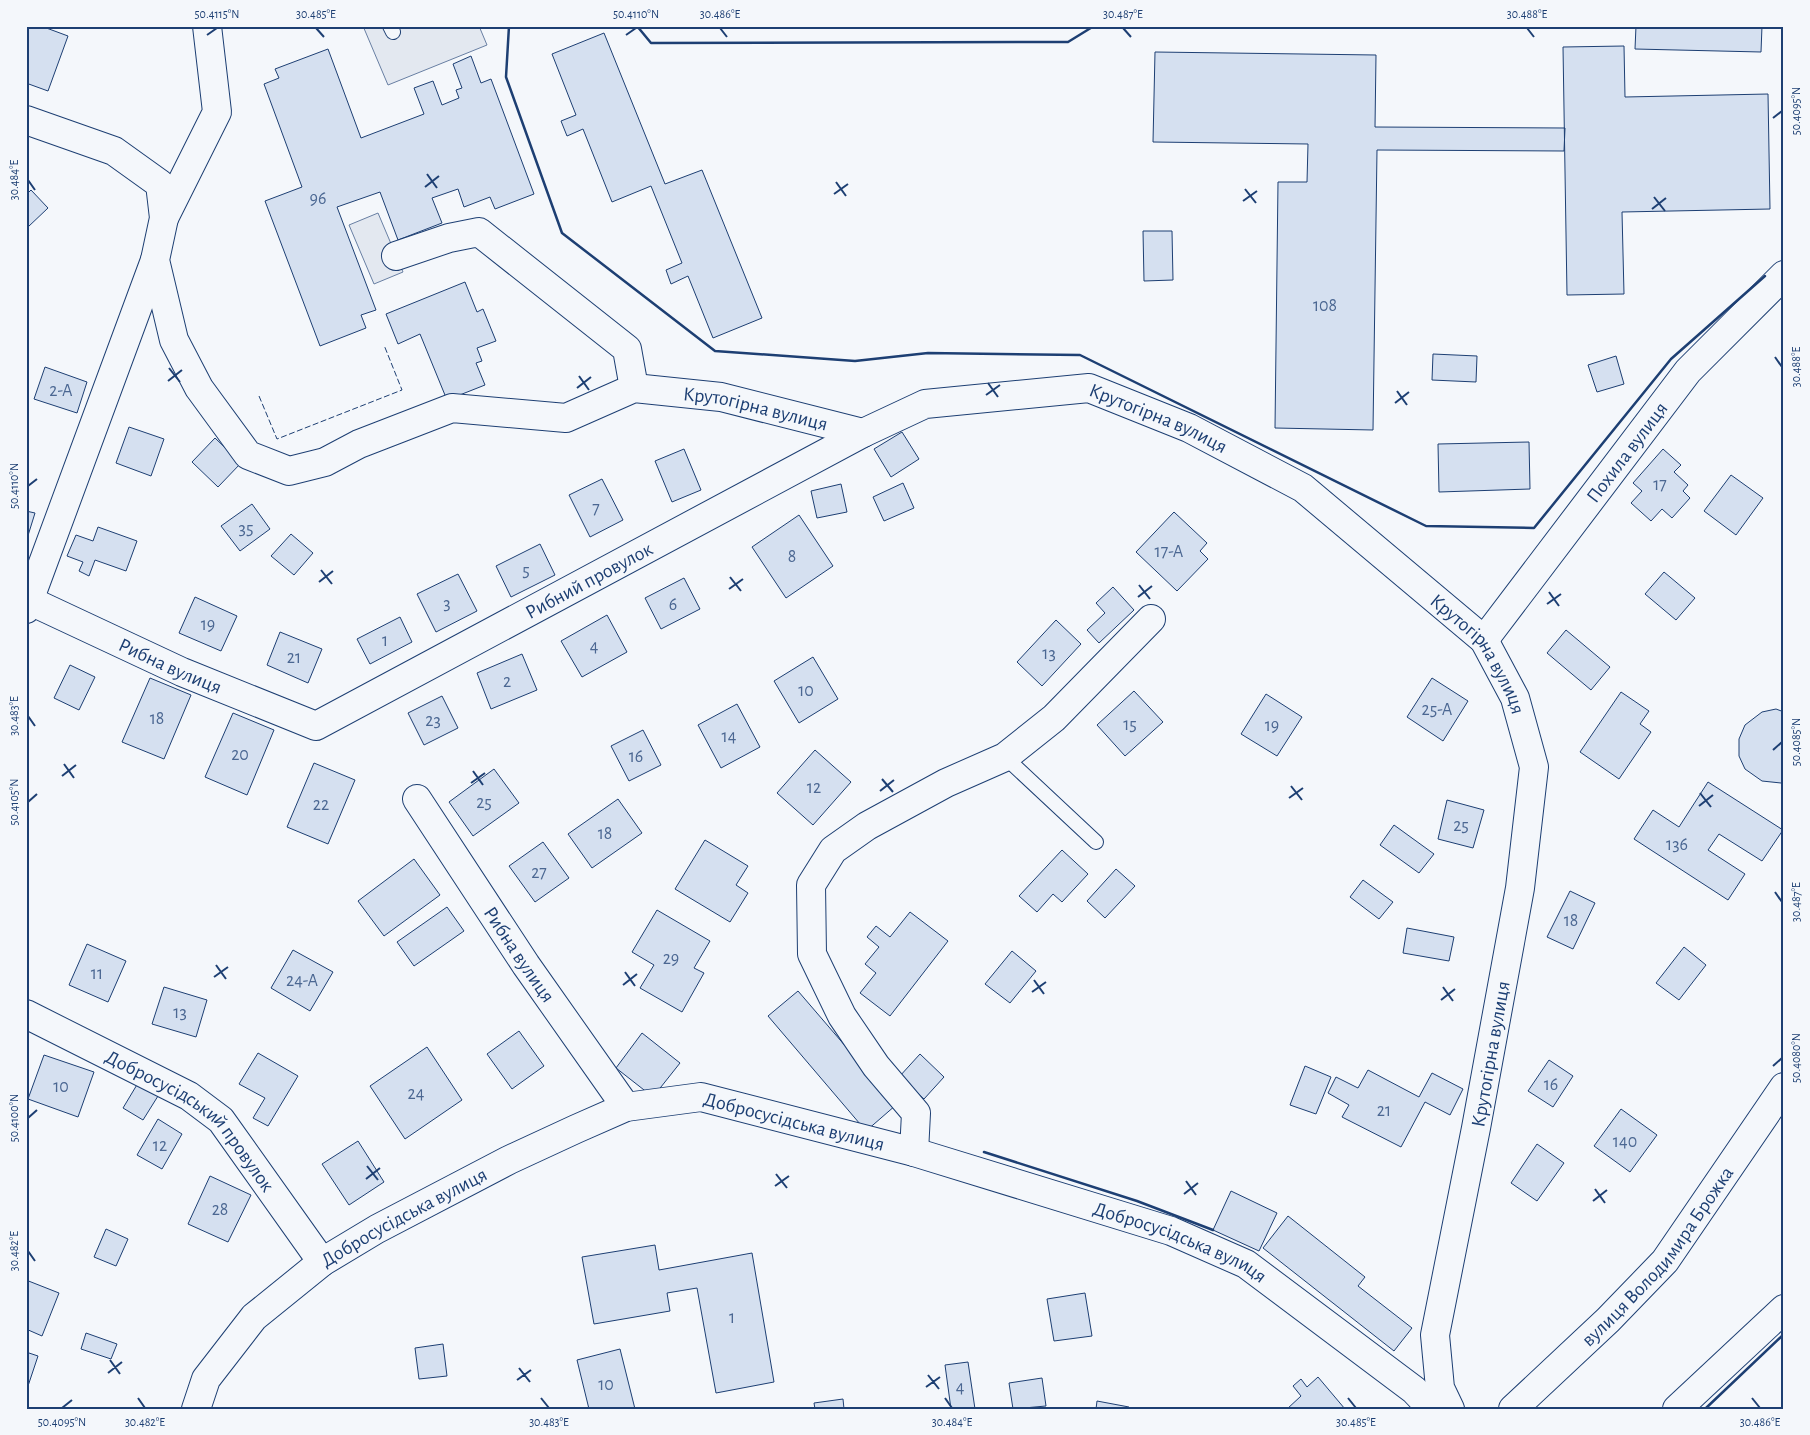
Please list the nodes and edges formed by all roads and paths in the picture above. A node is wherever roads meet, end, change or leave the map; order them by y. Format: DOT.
graph roads {
  1 [pos="207,26"];
  2 [pos="26,120"];
  3 [pos="164,218"];
  4 [pos="396,256"];
  5 [pos="155,260"];
  6 [pos="1784,275"];
  7 [pos="634,388"];
  8 [pos="863,433"];
  9 [pos="27,602"];
  10 [pos="1151,619"];
  11 [pos="1484,640"];
  12 [pos="316,726"];
  13 [pos="1005,758"];
  14 [pos="417,799"];
  15 [pos="1096,842"];
  16 [pos="26,1014"];
  17 [pos="1784,1087"];
  18 [pos="626,1108"];
  19 [pos="914,1152"];
  20 [pos="322,1262"];
  21 [pos="1784,1309"];
  22 [pos="196,1409"];
  23 [pos="1432,1409"];
  24 [pos="1450,1409"];
  25 [pos="1512,1409"];
  26 [pos="1677,1409"];
  1 -- 3 [label="street"];
  2 -- 3 [label="street, Крутогірна вулиця"];
  3 -- 5 [label="street, Крутогірна вулиця"];
  4 -- 7 [label="street"];
  5 -- 7 [label="street, Крутогірна вулиця"];
  5 -- 9 [label="street"];
  6 -- 11 [label="street, Похила вулиця"];
  7 -- 8 [label="street, Крутогірна вулиця"];
  8 -- 11 [label="street, Крутогірна вулиця"];
  8 -- 12 [label="street, Рибний провулок"];
  9 -- 12 [label="street, Рибна вулиця"];
  10 -- 13 [label="street"];
  11 -- 24 [label="street, Крутогірна вулиця"];
  13 -- 15 [label="lane"];
  13 -- 19 [label="street"];
  14 -- 18 [label="street, Рибна вулиця"];
  16 -- 20 [label="street, Добросусідський провулок"];
  17 -- 25 [label="street, вулиця Володимира Брожка"];
  18 -- 19 [label="street, Добросусідська вулиця"];
  18 -- 20 [label="street, Добросусідська вулиця"];
  19 -- 23 [label="street, Добросусідська вулиця"];
  20 -- 22 [label="street, Добросусідська вулиця"];
  21 -- 26 [label="street"];
}
